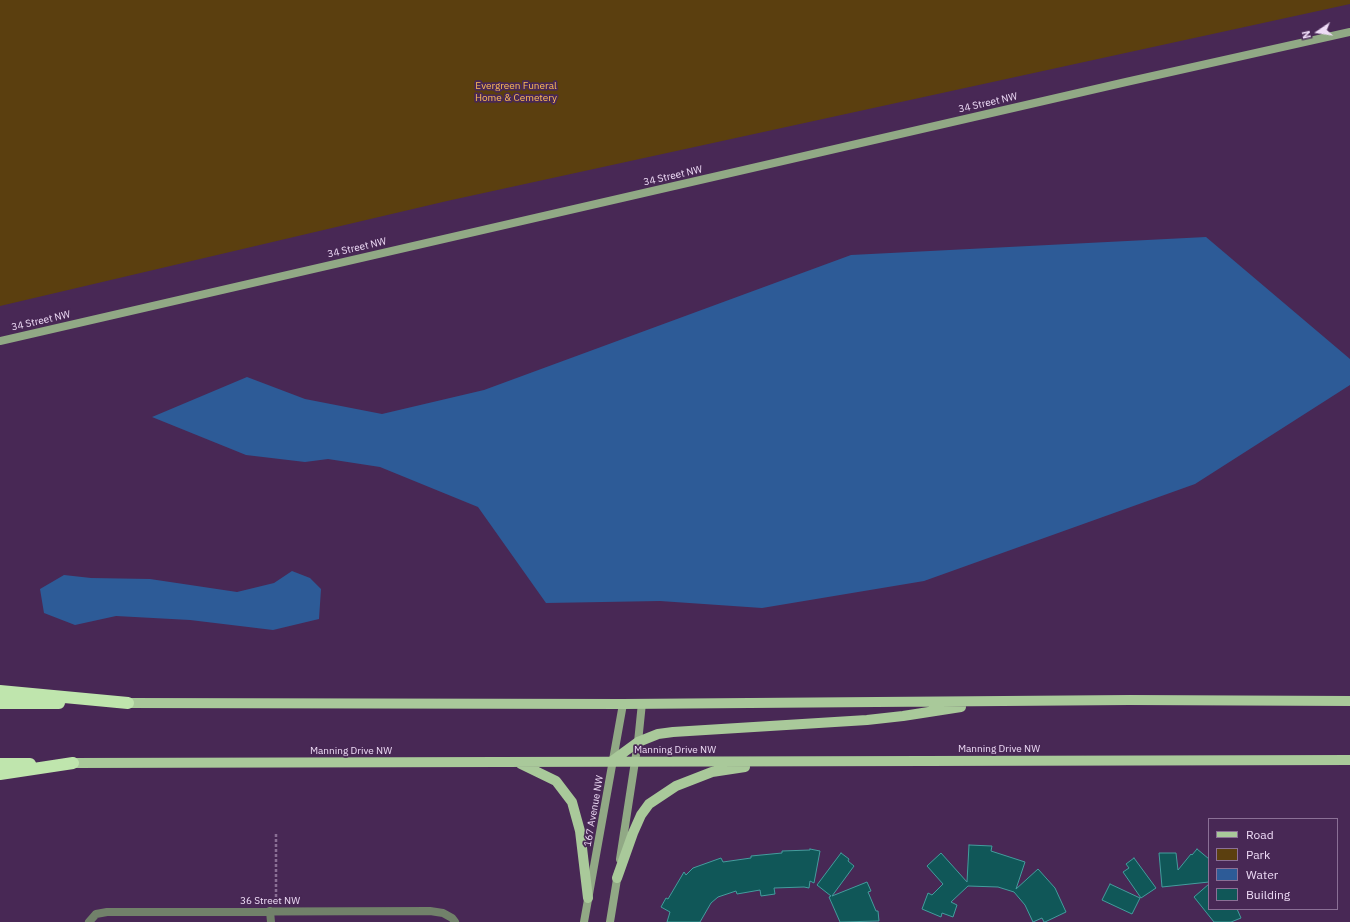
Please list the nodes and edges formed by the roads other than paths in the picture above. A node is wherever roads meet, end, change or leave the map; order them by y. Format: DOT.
graph roads {
  1 [pos="1350,32"];
  2 [pos="0,341"];
  3 [pos="0,691"];
  4 [pos="1350,701"];
  5 [pos="993,702"];
  6 [pos="128,703"];
  7 [pos="0,704"];
  8 [pos="623,704"];
  9 [pos="642,704"];
  10 [pos="638,742"];
  11 [pos="1350,760"];
  12 [pos="612,761"];
  13 [pos="518,762"];
  14 [pos="636,762"];
  15 [pos="774,762"];
  16 [pos="0,764"];
  17 [pos="73,764"];
  18 [pos="0,774"];
  19 [pos="617,878"];
  20 [pos="588,898"];
  21 [pos="273,911"];
  22 [pos="454,920"];
  23 [pos="89,922"];
  24 [pos="270,922"];
  25 [pos="584,922"];
  26 [pos="610,922"];
  1 -- 2 [label="street, 34 Street NW"];
  3 -- 6 [label="highway"];
  4 -- 5 [label="main road"];
  5 -- 9 [label="main road"];
  5 -- 10 [label="main road"];
  6 -- 7 [label="highway"];
  6 -- 8 [label="main road"];
  8 -- 9 [label="main road"];
  8 -- 12 [label="street, 167 Avenue NW"];
  9 -- 10 [label="street"];
  10 -- 12 [label="main road"];
  10 -- 14 [label="street"];
  11 -- 15 [label="main road, Manning Drive NW"];
  12 -- 13 [label="main road, Manning Drive NW"];
  12 -- 14 [label="main road, Manning Drive NW"];
  12 -- 20 [label="street, 167 Avenue NW"];
  13 -- 17 [label="main road, Manning Drive NW"];
  13 -- 20 [label="main road"];
  14 -- 15 [label="main road, Manning Drive NW"];
  14 -- 19 [label="street"];
  15 -- 19 [label="main road"];
  16 -- 17 [label="highway, Manning Drive NW"];
  17 -- 18 [label="highway"];
  19 -- 26 [label="street"];
  20 -- 25 [label="street, 167 Avenue NW"];
  21 -- 22 [label="street, 36 Street NW"];
  21 -- 23 [label="street, 36 Street NW"];
  21 -- 24 [label="street"];
}
